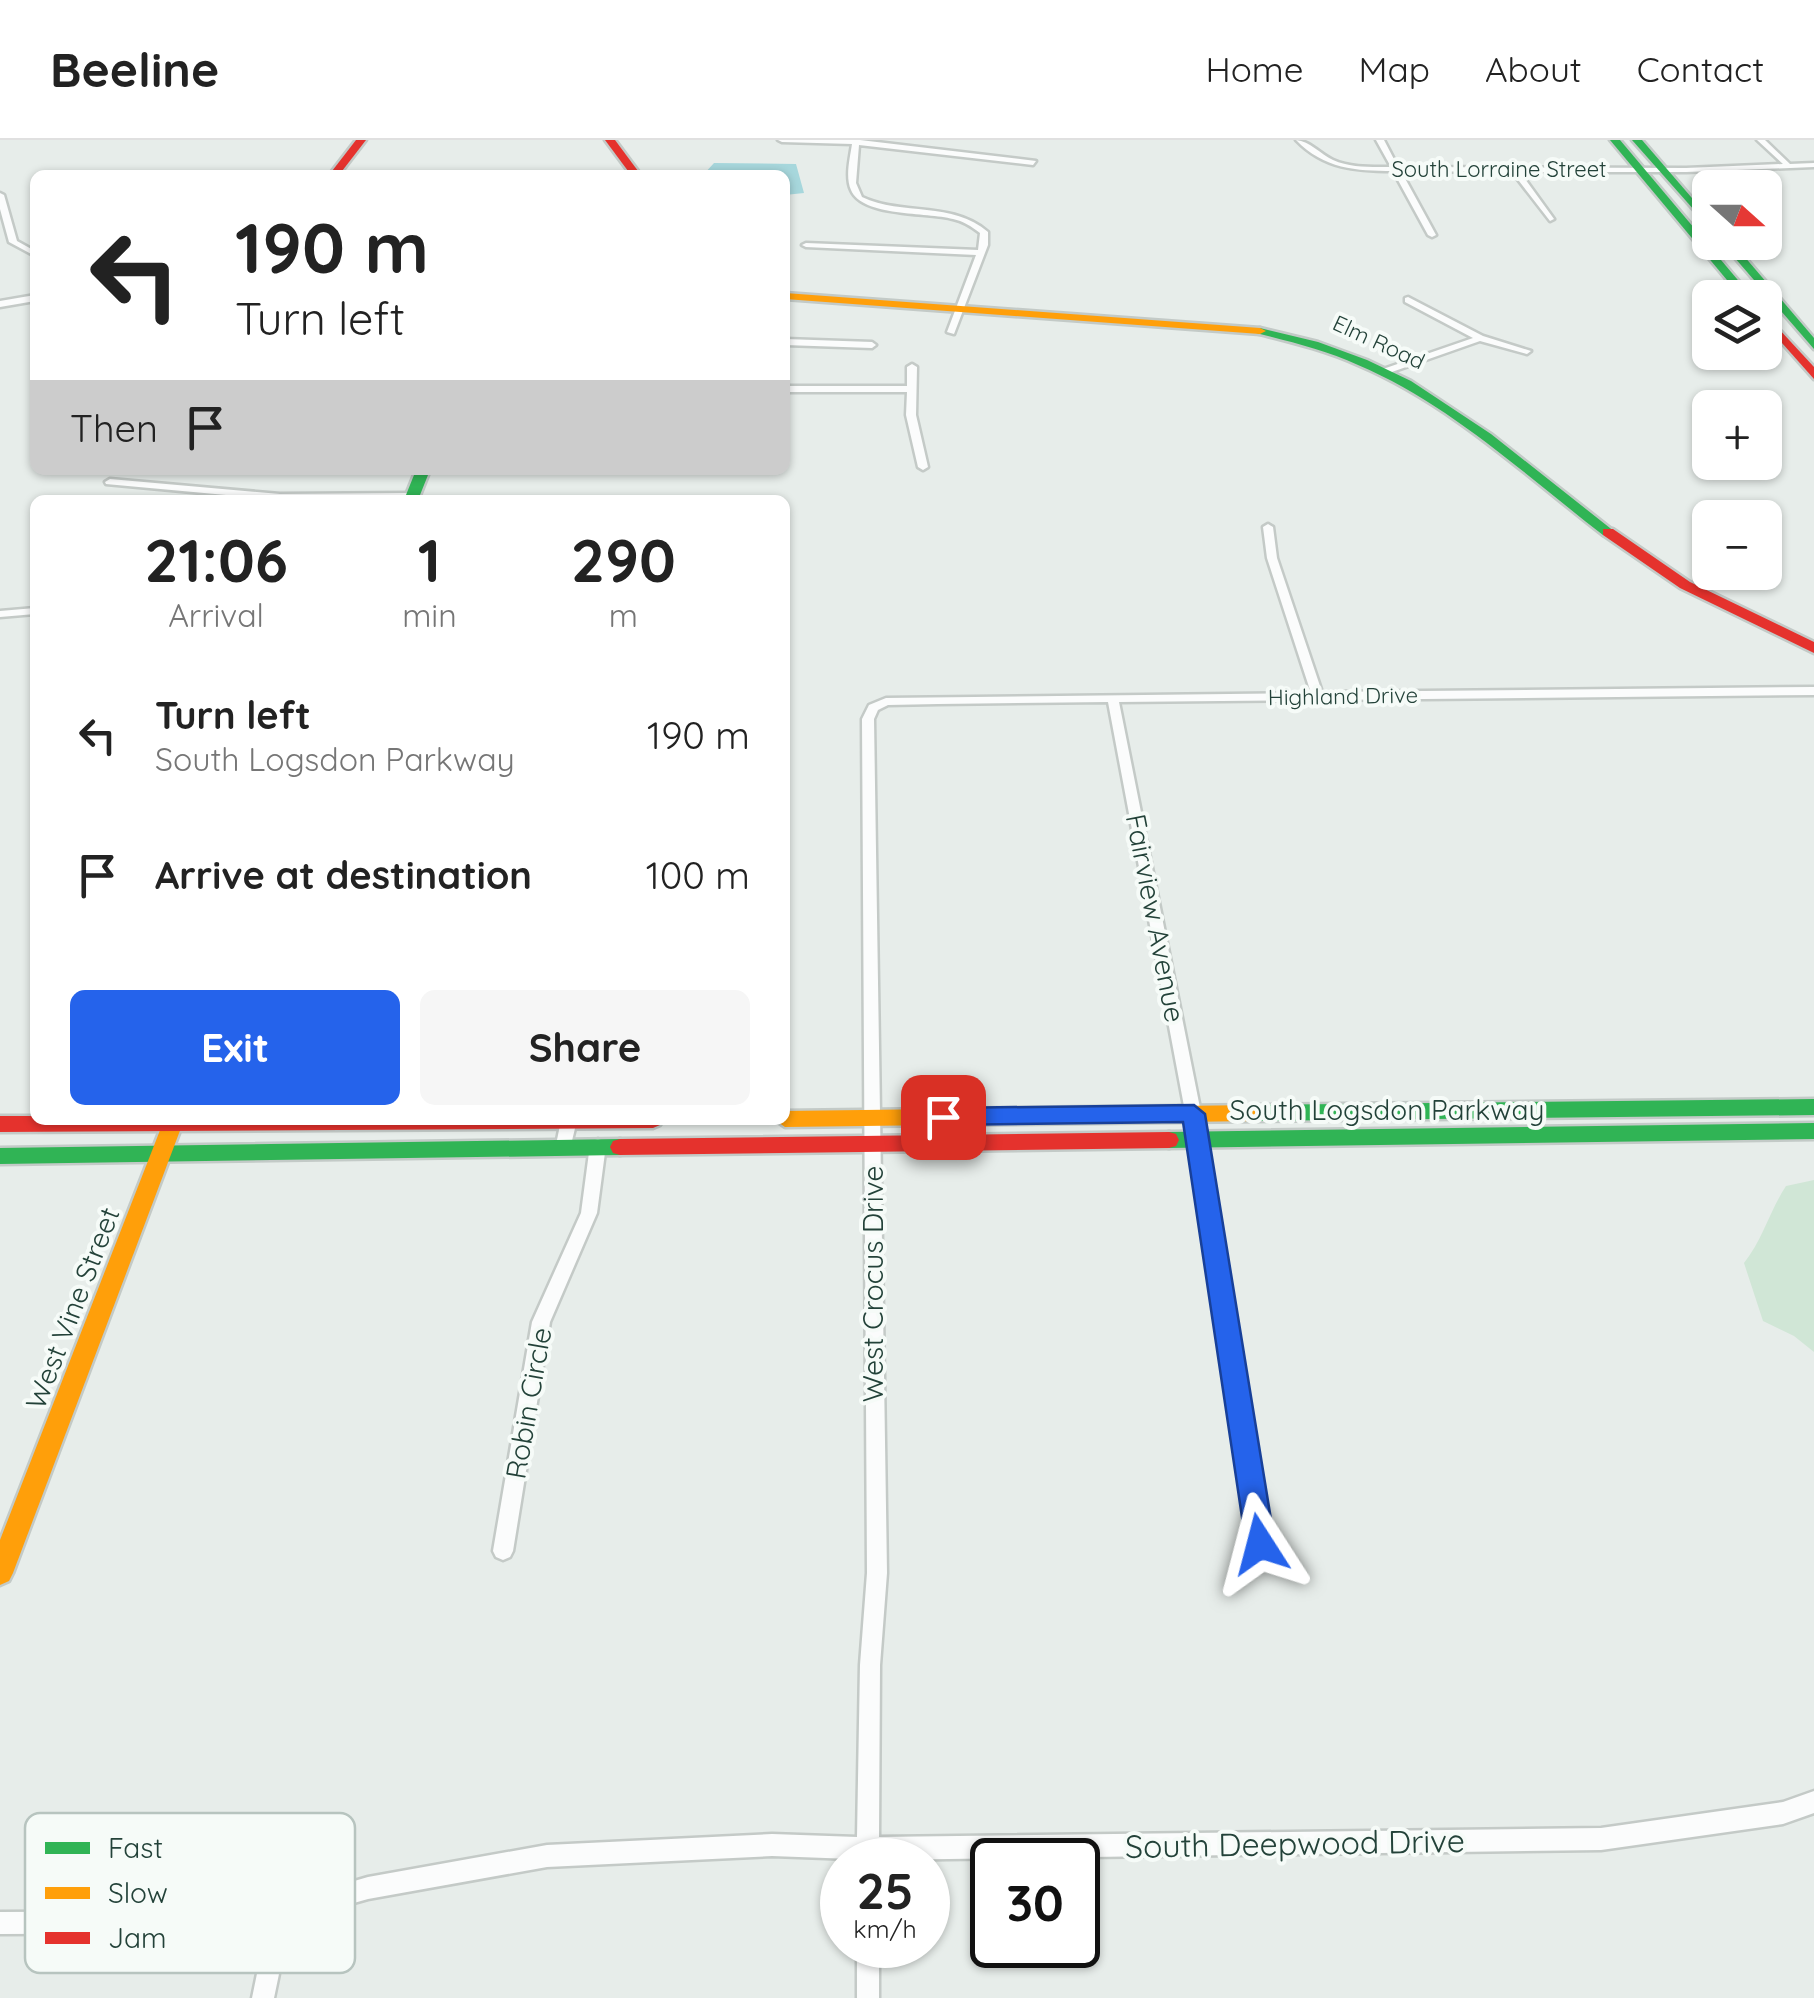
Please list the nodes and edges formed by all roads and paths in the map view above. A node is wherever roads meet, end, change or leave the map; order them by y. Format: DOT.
graph roads {
  1 [pos="362,140"];
  2 [pos="610,140"];
  3 [pos="782,140"];
  4 [pos="1300,140"];
  5 [pos="1380,140"];
  6 [pos="1615,140"];
  7 [pos="1637,140"];
  8 [pos="1761,140"];
  9 [pos="856,141"];
  10 [pos="979,143"];
  11 [pos="973,155"];
  12 [pos="1033,163"];
  13 [pos="1787,164"];
  14 [pos="1814,164"];
  15 [pos="1396,168"];
  16 [pos="1514,169"];
  17 [pos="1639,169"];
  18 [pos="1662,169"];
  19 [pos="338,170"];
  20 [pos="632,170"];
  21 [pos="0,194"];
  22 [pos="1692,203"];
  23 [pos="1550,218"];
  24 [pos="1432,235"];
  25 [pos="806,245"];
  26 [pos="30,251"];
  27 [pos="981,253"];
  28 [pos="1741,260"];
  29 [pos="1733,280"];
  30 [pos="790,296"];
  31 [pos="30,299"];
  32 [pos="1408,300"];
  33 [pos="0,304"];
  34 [pos="959,309"];
  35 [pos="951,332"];
  36 [pos="1782,337"];
  37 [pos="1480,338"];
  38 [pos="790,342"];
  39 [pos="872,345"];
  40 [pos="1814,345"];
  41 [pos="1527,351"];
  42 [pos="912,367"];
  43 [pos="1386,371"];
  44 [pos="1814,374"];
  45 [pos="790,389"];
  46 [pos="910,389"];
  47 [pos="922,467"];
  48 [pos="110,482"];
  49 [pos="248,495"];
  50 [pos="1268,527"];
  51 [pos="30,611"];
  52 [pos="0,614"];
  53 [pos="1814,648"];
  54 [pos="1814,691"];
  55 [pos="1318,697"];
  56 [pos="1113,699"];
  57 [pos="873,708"];
  58 [pos="1524,1108"];
  59 [pos="1812,1111"];
  60 [pos="1194,1114"];
  61 [pos="790,1118"];
  62 [pos="872,1118"];
  63 [pos="0,1124"];
  64 [pos="30,1124"];
  65 [pos="172,1125"];
  66 [pos="568,1125"];
  67 [pos="1814,1131"];
  68 [pos="1536,1135"];
  69 [pos="1198,1138"];
  70 [pos="871,1141"];
  71 [pos="564,1145"];
  72 [pos="598,1145"];
  73 [pos="161,1154"];
  74 [pos="0,1156"];
  75 [pos="1260,1544"];
  76 [pos="503,1551"];
  77 [pos="0,1573"];
  78 [pos="1814,1802"];
  79 [pos="868,1838"];
  80 [pos="820,1850"];
  81 [pos="950,1852"];
  82 [pos="355,1891"];
  83 [pos="0,1923"];
  84 [pos="25,1923"];
  85 [pos="868,1968"];
  86 [pos="268,1973"];
  87 [pos="263,1998"];
  88 [pos="868,1998"];
  1 -- 19 [label="main road"];
  2 -- 20 [label="main road"];
  3 -- 9 [label="street"];
  4 -- 15 [label="street, South Lorraine Street"];
  5 -- 15 [label="street"];
  6 -- 17 [label="main road"];
  7 -- 18 [label="main road"];
  8 -- 13 [label="street"];
  9 -- 11 [label="street"];
  9 -- 27 [label="street"];
  10 -- 11 [label="street"];
  11 -- 12 [label="street"];
  13 -- 14 [label="street, South Lorraine Street"];
  13 -- 18 [label="street, South Lorraine Street"];
  15 -- 16 [label="street, South Lorraine Street"];
  15 -- 24 [label="street"];
  16 -- 17 [label="street, South Lorraine Street"];
  16 -- 23 [label="street"];
  17 -- 18 [label="street, South Lorraine Street"];
  17 -- 29 [label="main road"];
  18 -- 22 [label="main road"];
  21 -- 26 [label="street"];
  25 -- 27 [label="street"];
  27 -- 34 [label="street"];
  28 -- 40 [label="main road"];
  30 -- 34 [label="main road, Elm Road"];
  31 -- 33 [label="street"];
  32 -- 37 [label="street"];
  34 -- 35 [label="street"];
  34 -- 43 [label="main road, Elm Road"];
  36 -- 44 [label="main road"];
  37 -- 41 [label="street"];
  37 -- 43 [label="street"];
  38 -- 39 [label="street"];
  42 -- 46 [label="street"];
  43 -- 53 [label="main road, Elm Road"];
  45 -- 46 [label="street"];
  46 -- 47 [label="street"];
  48 -- 49 [label="street"];
  50 -- 55 [label="street"];
  51 -- 52 [label="street"];
  54 -- 55 [label="street, Highland Drive"];
  55 -- 56 [label="street, Highland Drive"];
  56 -- 57 [label="street, Highland Drive"];
  56 -- 60 [label="street, Fairview Avenue"];
  57 -- 62 [label="street, West Crocus Drive"];
  58 -- 59 [label="main road, South Logsdon Parkway"];
  58 -- 60 [label="main road, South Logsdon Parkway"];
  58 -- 68 [label="street"];
  60 -- 62 [label="main road, South Logsdon Parkway"];
  60 -- 69 [label="street, Fairview Avenue"];
  61 -- 62 [label="main road, South Logsdon Parkway"];
  62 -- 70 [label="street, West Crocus Drive"];
  63 -- 64 [label="main road"];
  65 -- 73 [label="main road, West Vine Street"];
  66 -- 71 [label="street"];
  67 -- 68 [label="main road, South Logsdon Parkway"];
  68 -- 69 [label="main road, South Logsdon Parkway"];
  69 -- 70 [label="main road, South Logsdon Parkway"];
  69 -- 75 [label="street, Fairview Avenue"];
  70 -- 72 [label="main road, South Logsdon Parkway"];
  70 -- 79 [label="street, West Crocus Drive"];
  71 -- 72 [label="main road, South Logsdon Parkway"];
  71 -- 73 [label="main road, South Logsdon Parkway"];
  72 -- 76 [label="street, Robin Circle"];
  73 -- 74 [label="main road, South Logsdon Parkway"];
  73 -- 77 [label="main road, West Vine Street"];
  78 -- 81 [label="street, South Deepwood Drive"];
  80 -- 82 [label="street, South Deepwood Drive"];
  83 -- 84 [label="street, South Deepwood Drive"];
  85 -- 88 [label="street"];
  86 -- 87 [label="street"];
}
